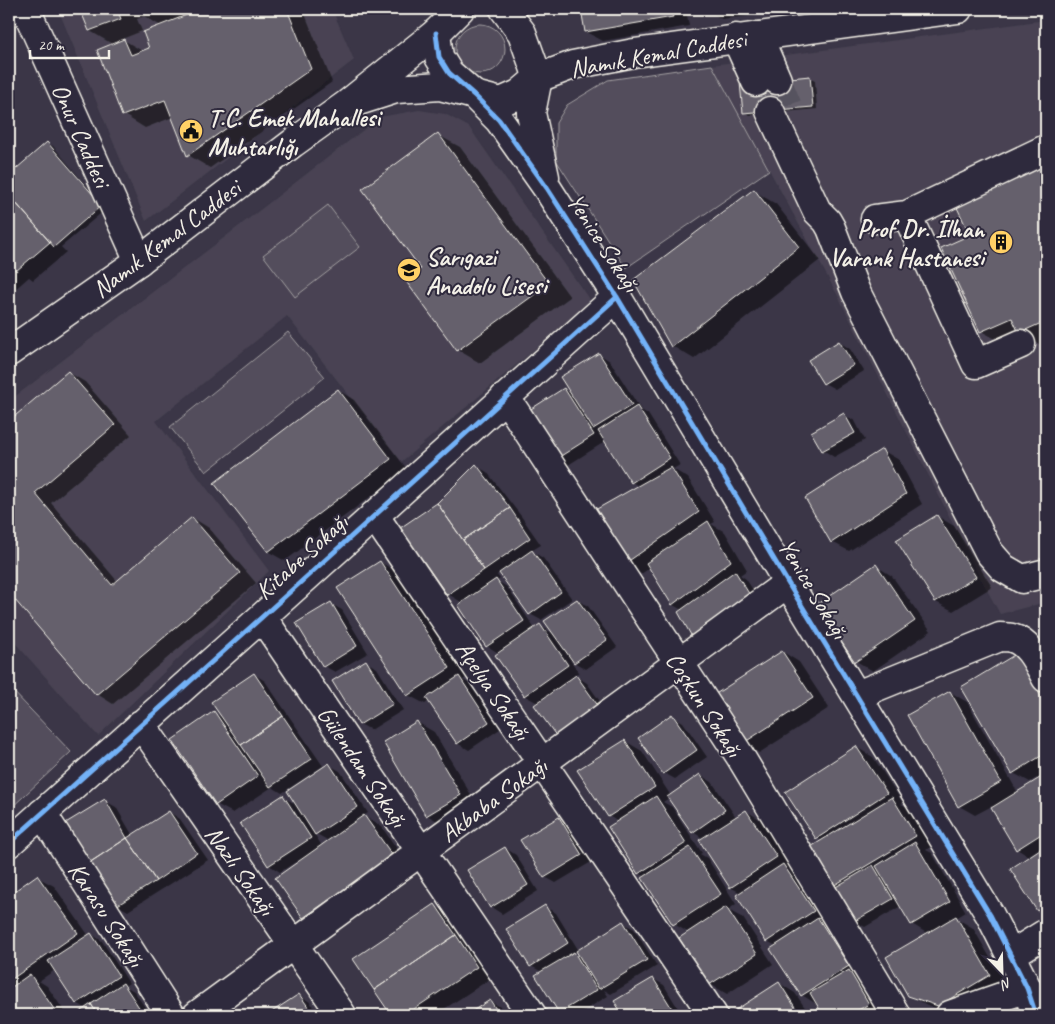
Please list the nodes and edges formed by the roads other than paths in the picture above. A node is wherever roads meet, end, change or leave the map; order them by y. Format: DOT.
graph roads {
  1 [pos="26,9"];
  2 [pos="460,9"];
  3 [pos="504,9"];
  4 [pos="958,9"];
  5 [pos="436,33"];
  6 [pos="747,37"];
  7 [pos="538,78"];
  8 [pos="767,81"];
  9 [pos="474,95"];
  10 [pos="346,105"];
  11 [pos="779,110"];
  12 [pos="1046,149"];
  13 [pos="547,188"];
  14 [pos="907,215"];
  15 [pos="875,219"];
  16 [pos="139,260"];
  17 [pos="618,297"];
  18 [pos="1021,344"];
  19 [pos="9,352"];
  20 [pos="504,398"];
  21 [pos="374,515"];
  22 [pos="1046,573"];
  23 [pos="788,583"];
  24 [pos="262,617"];
  25 [pos="679,664"];
  26 [pos="1046,678"];
  27 [pos="857,694"];
  28 [pos="141,724"];
  29 [pos="542,762"];
  30 [pos="42,813"];
  31 [pos="9,843"];
  32 [pos="421,852"];
  33 [pos="1046,933"];
  34 [pos="293,945"];
  35 [pos="1011,955"];
  36 [pos="1028,988"];
  37 [pos="172,1015"];
  38 [pos="197,1015"];
  39 [pos="342,1015"];
  40 [pos="532,1015"];
  41 [pos="713,1015"];
  42 [pos="896,1015"];
  43 [pos="950,1015"];
  44 [pos="1036,1015"];
  1 -- 16 [label="street, Onur Caddesi"];
  2 -- 5 [label="street, Namık Kemal Caddesi"];
  3 -- 7 [label="street"];
  4 -- 6 [label="street, Namık Kemal Caddesi"];
  5 -- 9 [label="street, Yenice Sokağı"];
  5 -- 10 [label="street, Namık Kemal Caddesi"];
  6 -- 7 [label="street, Namık Kemal Caddesi"];
  6 -- 8 [label="street"];
  7 -- 9 [label="street, Namık Kemal Caddesi"];
  7 -- 13 [label="street"];
  9 -- 10 [label="street, Namık Kemal Caddesi"];
  9 -- 13 [label="street, Yenice Sokağı"];
  10 -- 16 [label="street, Namık Kemal Caddesi"];
  11 -- 22 [label="street"];
  12 -- 14 [label="street"];
  13 -- 17 [label="street, Yenice Sokağı"];
  14 -- 15 [label="street"];
  14 -- 18 [label="street"];
  16 -- 19 [label="street, Namık Kemal Caddesi"];
  17 -- 20 [label="street, Kitabe Sokağı"];
  17 -- 23 [label="street, Yenice Sokağı"];
  20 -- 21 [label="street, Kitabe Sokağı"];
  20 -- 25 [label="street, Coşkun Sokağı"];
  21 -- 24 [label="street, Kitabe Sokağı"];
  21 -- 29 [label="street, Açelya Sokağı"];
  23 -- 25 [label="street, Akbaba Sokağı"];
  23 -- 27 [label="street, Yenice Sokağı"];
  24 -- 28 [label="street, Kitabe Sokağı"];
  24 -- 32 [label="street, Gülendam Sokağı"];
  25 -- 29 [label="street, Akbaba Sokağı"];
  25 -- 42 [label="street, Coşkun Sokağı"];
  26 -- 27 [label="street"];
  27 -- 35 [label="street, Yenice Sokağı"];
  28 -- 30 [label="street, Kitabe Sokağı"];
  28 -- 34 [label="street, Nazlı Sokağı"];
  29 -- 32 [label="street, Akbaba Sokağı"];
  29 -- 41 [label="street, Açelya Sokağı"];
  30 -- 31 [label="street, Kitabe Sokağı"];
  30 -- 37 [label="street, Karasu Sokağı"];
  32 -- 34 [label="street, Akbaba Sokağı"];
  32 -- 40 [label="street, Gülendam Sokağı"];
  33 -- 35 [label="street"];
  34 -- 38 [label="street, Akbaba Sokağı"];
  34 -- 39 [label="street, Nazlı Sokağı"];
  35 -- 36 [label="street, Yenice Sokağı"];
  36 -- 43 [label="street"];
  36 -- 44 [label="street, Yenice Sokağı"];
}
